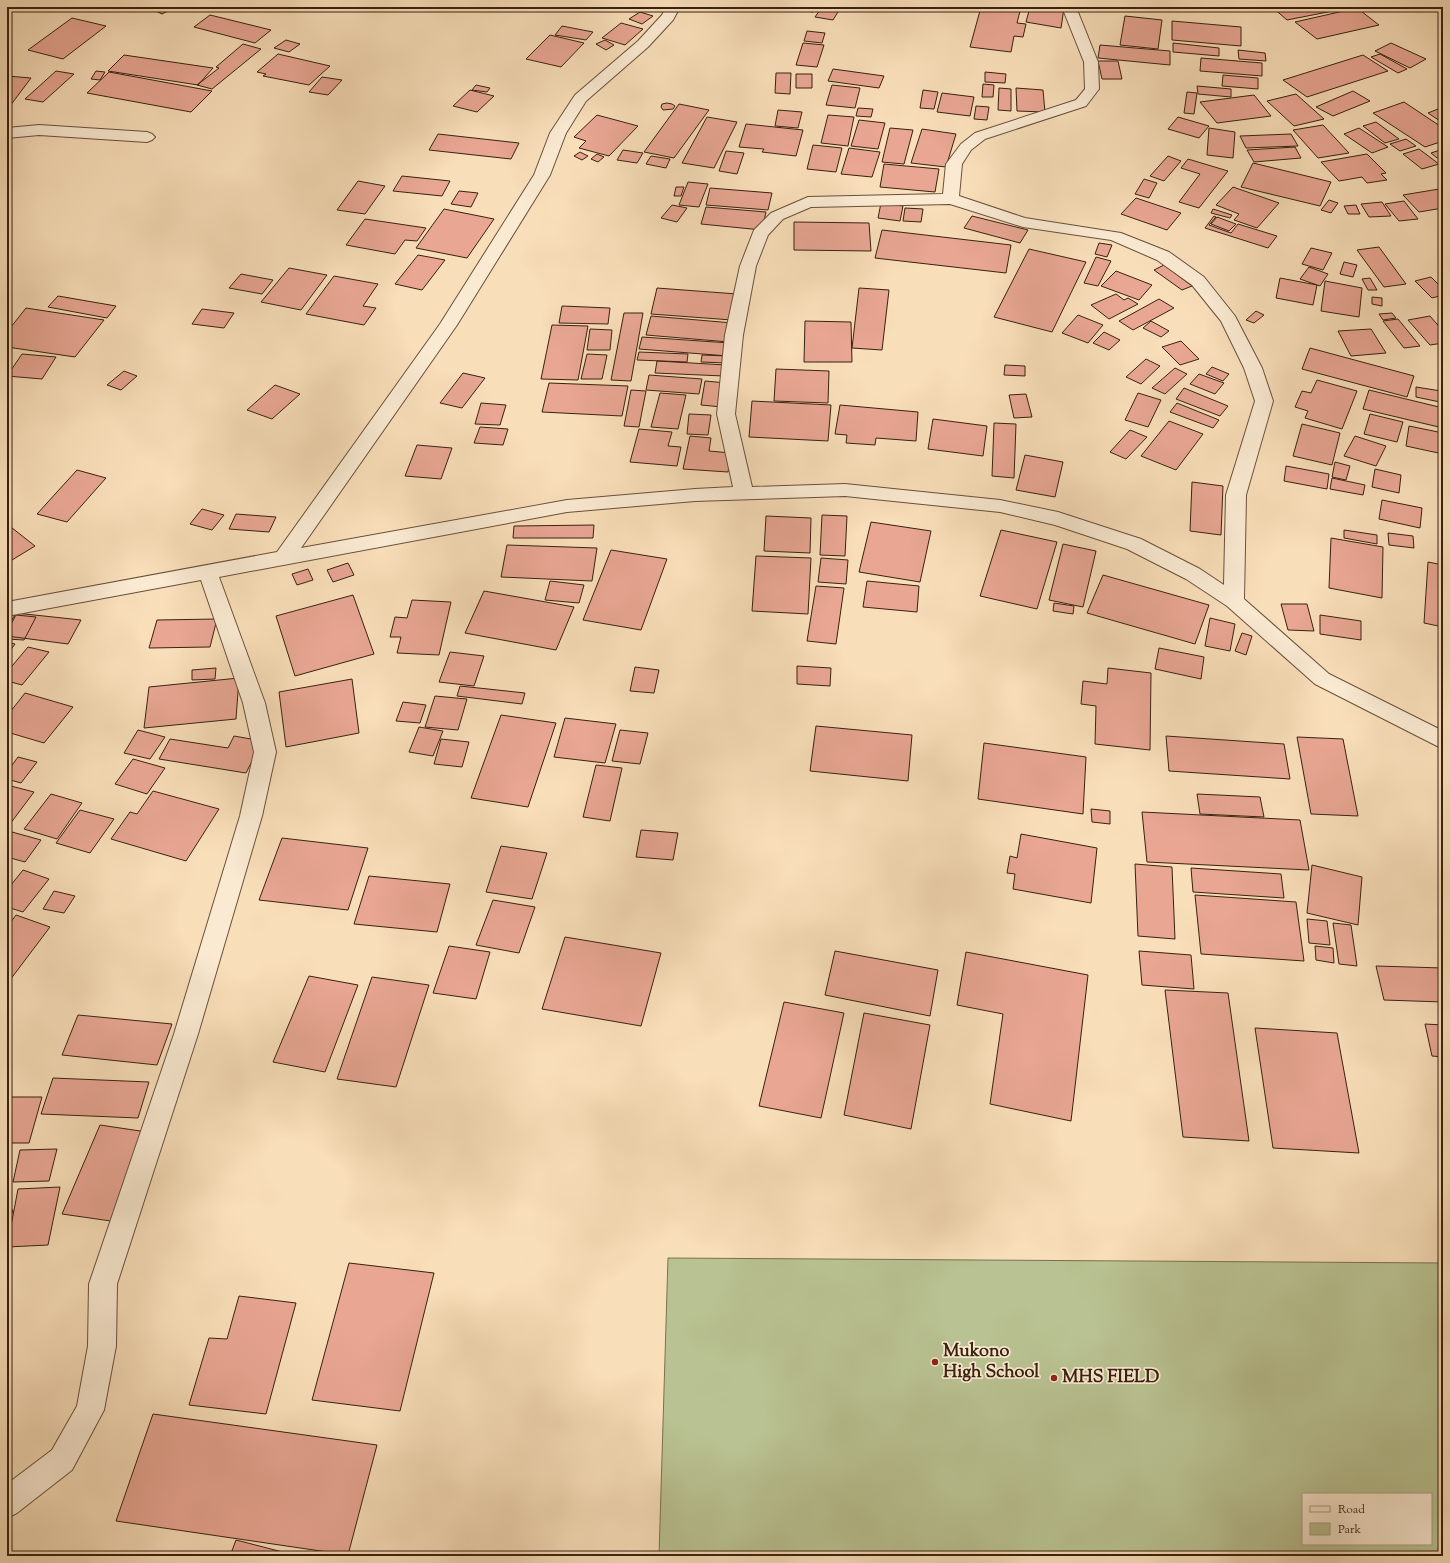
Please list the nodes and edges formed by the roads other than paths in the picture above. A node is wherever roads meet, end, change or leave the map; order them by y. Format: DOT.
graph roads {
  1 [pos="673,7"];
  2 [pos="1069,7"];
  3 [pos="7,133"];
  4 [pos="147,137"];
  5 [pos="951,199"];
  6 [pos="744,494"];
  7 [pos="283,559"];
  8 [pos="208,573"];
  9 [pos="1234,601"];
  10 [pos="7,609"];
  11 [pos="1443,741"];
  12 [pos="7,1504"];
  1 -- 7 [label="street"];
  2 -- 5 [label="street"];
  3 -- 4 [label="street"];
  5 -- 6 [label="street"];
  5 -- 9 [label="street"];
  6 -- 7 [label="street"];
  6 -- 9 [label="street"];
  7 -- 8 [label="street"];
  8 -- 10 [label="street"];
  8 -- 12 [label="street"];
  9 -- 11 [label="street"];
}
